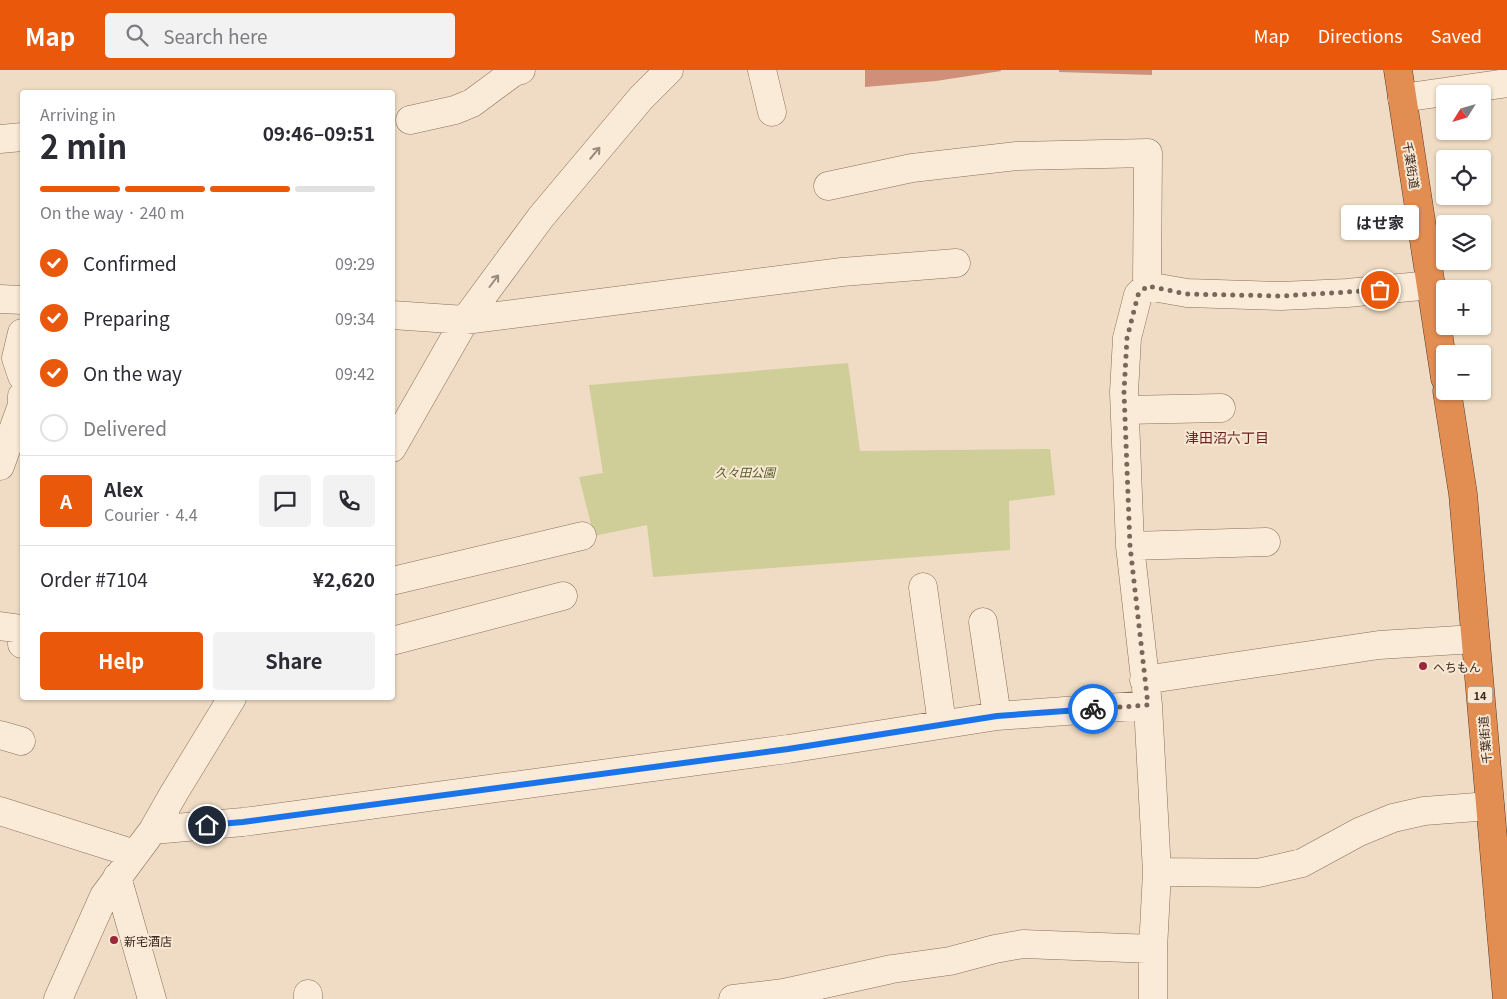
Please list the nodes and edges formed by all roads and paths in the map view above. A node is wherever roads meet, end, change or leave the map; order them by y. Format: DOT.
graph roads {
  1 [pos="521,70"];
  2 [pos="669,70"];
  3 [pos="762,70"];
  4 [pos="1398,70"];
  5 [pos="1507,83"];
  6 [pos="1402,98"];
  7 [pos="772,112"];
  8 [pos="410,120"];
  9 [pos="20,137"];
  10 [pos="0,139"];
  11 [pos="828,186"];
  12 [pos="956,263"];
  13 [pos="1431,285"];
  14 [pos="1147,286"];
  15 [pos="0,299"];
  16 [pos="20,300"];
  17 [pos="395,316"];
  18 [pos="465,320"];
  19 [pos="20,341"];
  20 [pos="1440,345"];
  21 [pos="20,370"];
  22 [pos="1448,400"];
  23 [pos="1221,408"];
  24 [pos="1124,410"];
  25 [pos="20,411"];
  26 [pos="395,443"];
  27 [pos="0,466"];
  28 [pos="582,536"];
  29 [pos="1266,542"];
  30 [pos="1130,546"];
  31 [pos="395,580"];
  32 [pos="923,587"];
  33 [pos="563,596"];
  34 [pos="983,622"];
  35 [pos="0,626"];
  36 [pos="20,630"];
  37 [pos="1475,639"];
  38 [pos="395,640"];
  39 [pos="1146,693"];
  40 [pos="231,700"];
  41 [pos="997,716"];
  42 [pos="942,724"];
  43 [pos="1490,806"];
  44 [pos="0,811"];
  45 [pos="153,830"];
  46 [pos="135,854"];
  47 [pos="1157,872"];
  48 [pos="117,877"];
  49 [pos="1153,949"];
  50 [pos="58,999"];
  51 [pos="152,999"];
  52 [pos="733,999"];
  53 [pos="1153,999"];
  54 [pos="1506,999"];
  1 -- 8 [label="street"];
  18 -- 2 [label="street, one-way"];
  3 -- 7 [label="street"];
  4 -- 6 [label="highway, 千葉街道"];
  5 -- 6 [label="street"];
  6 -- 13 [label="highway, 千葉街道"];
  9 -- 10 [label="street"];
  11 -- 14 [label="street"];
  12 -- 18 [label="street"];
  13 -- 14 [label="street"];
  13 -- 20 [label="highway, 千葉街道"];
  14 -- 24 [label="street"];
  15 -- 16 [label="street"];
  17 -- 18 [label="street"];
  18 -- 26 [label="street"];
  19 -- 21 [label="street"];
  22 -- 37 [label="highway, 千葉街道 / 14"];
  23 -- 24 [label="street"];
  24 -- 30 [label="street"];
  25 -- 27 [label="street"];
  28 -- 31 [label="street"];
  29 -- 30 [label="street"];
  30 -- 39 [label="street"];
  32 -- 42 [label="street"];
  33 -- 38 [label="street"];
  34 -- 41 [label="street"];
  35 -- 36 [label="street"];
  37 -- 39 [label="street"];
  37 -- 43 [label="highway, 千葉街道 / 14"];
  39 -- 41 [label="street"];
  39 -- 47 [label="street"];
  40 -- 45 [label="street"];
  41 -- 42 [label="street"];
  42 -- 45 [label="street"];
  43 -- 47 [label="street"];
  43 -- 54 [label="highway, 千葉街道 / 14"];
  44 -- 46 [label="street"];
  45 -- 46 [label="street"];
  46 -- 48 [label="street"];
  47 -- 49 [label="street"];
  48 -- 50 [label="street"];
  48 -- 51 [label="street"];
  49 -- 52 [label="street"];
  49 -- 53 [label="street"];
}
